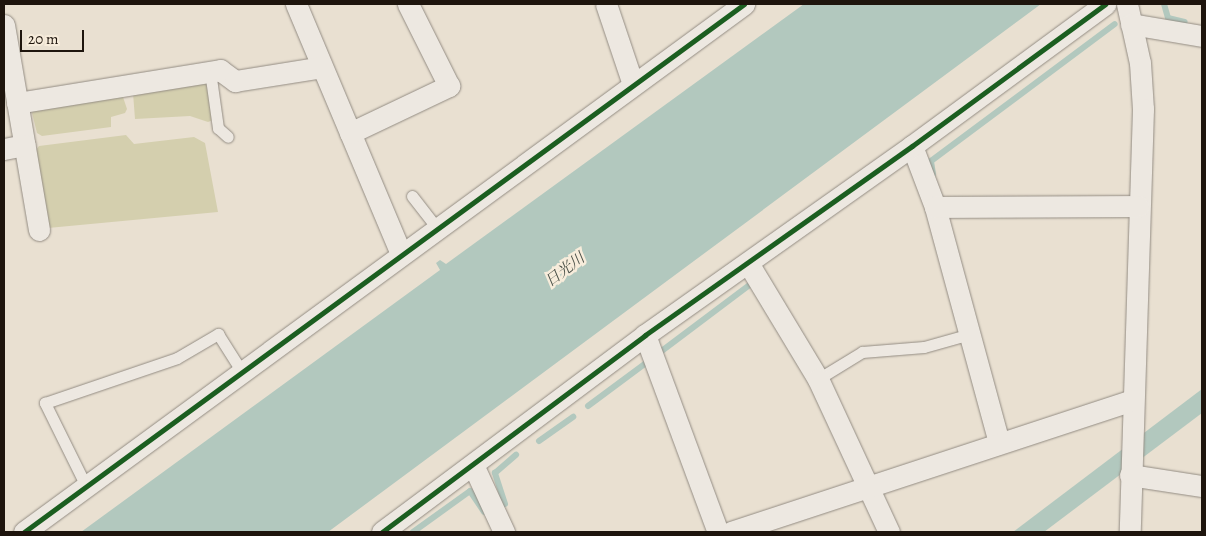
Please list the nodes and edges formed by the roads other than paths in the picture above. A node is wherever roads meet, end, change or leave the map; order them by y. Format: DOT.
graph roads {
  1 [pos="296,4"];
  2 [pos="408,4"];
  3 [pos="606,4"];
  4 [pos="744,4"];
  5 [pos="1105,4"];
  6 [pos="1129,14"];
  7 [pos="4,25"];
  8 [pos="1202,36"];
  9 [pos="322,66"];
  10 [pos="210,72"];
  11 [pos="633,84"];
  12 [pos="17,103"];
  13 [pos="350,133"];
  14 [pos="228,137"];
  15 [pos="25,145"];
  16 [pos="912,146"];
  17 [pos="4,149"];
  18 [pos="412,196"];
  19 [pos="1138,206"];
  20 [pos="935,207"];
  21 [pos="436,228"];
  22 [pos="39,230"];
  23 [pos="401,254"];
  24 [pos="748,263"];
  25 [pos="970,334"];
  26 [pos="645,335"];
  27 [pos="242,372"];
  28 [pos="818,379"];
  29 [pos="1132,400"];
  30 [pos="999,443"];
  31 [pos="474,467"];
  32 [pos="1130,472"];
  33 [pos="86,486"];
  34 [pos="868,486"];
  35 [pos="1202,486"];
  36 [pos="24,532"];
  37 [pos="382,532"];
  38 [pos="504,532"];
  39 [pos="718,532"];
  40 [pos="732,532"];
  41 [pos="889,532"];
  42 [pos="1130,532"];
  1 -- 9 [label="street"];
  2 -- 13 [label="street"];
  3 -- 11 [label="street"];
  4 -- 11 [label="street"];
  5 -- 16 [label="street"];
  6 -- 8 [label="street"];
  6 -- 19 [label="street"];
  7 -- 12 [label="street"];
  9 -- 10 [label="street"];
  9 -- 13 [label="street"];
  10 -- 12 [label="street"];
  10 -- 14 [label="lane"];
  11 -- 21 [label="street"];
  12 -- 15 [label="street"];
  13 -- 23 [label="street"];
  15 -- 17 [label="street"];
  15 -- 22 [label="street"];
  16 -- 20 [label="street"];
  16 -- 24 [label="street"];
  18 -- 21 [label="lane"];
  19 -- 20 [label="street"];
  19 -- 29 [label="street"];
  20 -- 25 [label="street"];
  21 -- 23 [label="street"];
  23 -- 27 [label="street"];
  24 -- 26 [label="street"];
  24 -- 28 [label="street"];
  25 -- 28 [label="lane"];
  25 -- 30 [label="street"];
  26 -- 31 [label="street"];
  26 -- 39 [label="street"];
  27 -- 33 [label="street"];
  27 -- 33 [label="lane"];
  28 -- 34 [label="street"];
  29 -- 30 [label="street"];
  29 -- 32 [label="street"];
  30 -- 34 [label="street"];
  31 -- 37 [label="street"];
  31 -- 38 [label="street"];
  32 -- 35 [label="street"];
  32 -- 42 [label="street"];
  33 -- 36 [label="street"];
  34 -- 40 [label="street"];
  34 -- 41 [label="street"];
}
